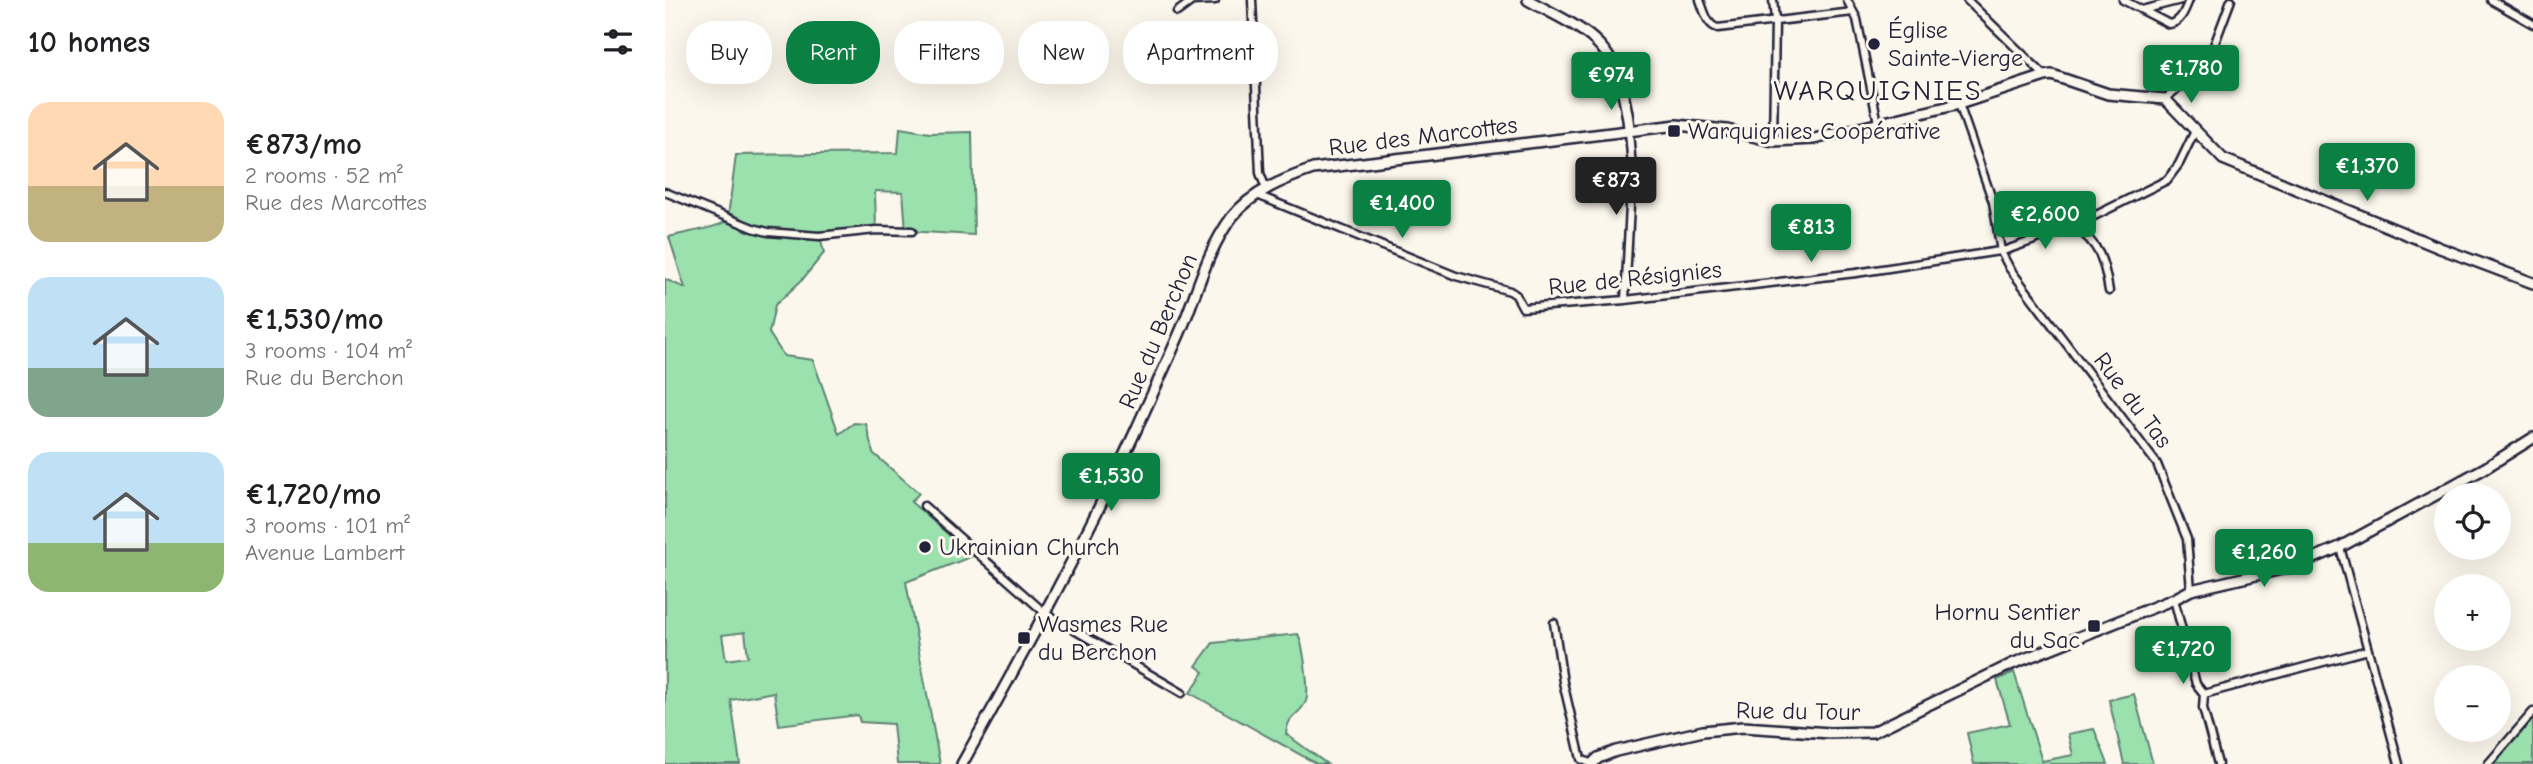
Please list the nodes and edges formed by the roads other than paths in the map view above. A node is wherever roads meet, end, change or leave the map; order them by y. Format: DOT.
graph roads {
  1 [pos="1215,0"];
  2 [pos="1252,0"];
  3 [pos="1530,0"];
  4 [pos="1700,0"];
  5 [pos="1773,0"];
  6 [pos="1847,0"];
  7 [pos="1967,0"];
  8 [pos="2123,0"];
  9 [pos="2181,0"];
  10 [pos="2189,0"];
  11 [pos="2231,0"];
  12 [pos="2491,0"];
  13 [pos="1192,1"];
  14 [pos="2142,10"];
  15 [pos="1177,12"];
  16 [pos="1853,12"];
  17 [pos="1775,20"];
  18 [pos="2533,24"];
  19 [pos="2045,76"];
  20 [pos="2165,99"];
  21 [pos="1959,104"];
  22 [pos="1878,123"];
  23 [pos="1629,131"];
  24 [pos="2195,131"];
  25 [pos="1773,141"];
  26 [pos="1266,189"];
  27 [pos="665,192"];
  28 [pos="1257,195"];
  29 [pos="2074,226"];
  30 [pos="912,231"];
  31 [pos="2003,251"];
  32 [pos="2533,283"];
  33 [pos="2109,291"];
  34 [pos="1625,300"];
  35 [pos="2533,438"];
  36 [pos="924,506"];
  37 [pos="2340,547"];
  38 [pos="2191,590"];
  39 [pos="2174,599"];
  40 [pos="1045,613"];
  41 [pos="1555,623"];
  42 [pos="2368,650"];
  43 [pos="1182,693"];
  44 [pos="2204,694"];
  45 [pos="2533,712"];
  46 [pos="962,764"];
  47 [pos="1592,764"];
  48 [pos="2218,764"];
  49 [pos="2399,764"];
  50 [pos="2488,764"];
  1 -- 13 [label="street"];
  2 -- 26 [label="street"];
  3 -- 23 [label="street"];
  4 -- 17 [label="street"];
  5 -- 17 [label="street"];
  6 -- 16 [label="street"];
  7 -- 19 [label="street"];
  8 -- 14 [label="street"];
  9 -- 14 [label="street"];
  10 -- 14 [label="street"];
  11 -- 20 [label="street"];
  12 -- 18 [label="street"];
  13 -- 15 [label="street"];
  16 -- 17 [label="street"];
  16 -- 22 [label="street"];
  17 -- 25 [label="street"];
  19 -- 20 [label="street"];
  19 -- 21 [label="street, Rue des Marcottes"];
  20 -- 24 [label="street"];
  21 -- 22 [label="street, Rue des Marcottes"];
  21 -- 31 [label="street"];
  22 -- 25 [label="street, Rue des Marcottes"];
  23 -- 25 [label="street, Rue des Marcottes"];
  23 -- 26 [label="street, Rue des Marcottes"];
  23 -- 34 [label="street"];
  24 -- 29 [label="street"];
  24 -- 32 [label="street"];
  26 -- 28 [label="street, Rue du Berchon"];
  27 -- 30 [label="street"];
  28 -- 34 [label="street, Rue de Résignies"];
  28 -- 40 [label="street, Rue du Berchon"];
  29 -- 31 [label="street, Rue de Résignies"];
  29 -- 33 [label="street"];
  31 -- 34 [label="street, Rue de Résignies"];
  31 -- 38 [label="street, Rue du Tas"];
  35 -- 37 [label="street, Rue du Tour"];
  36 -- 40 [label="street"];
  37 -- 38 [label="street, Rue du Tour"];
  37 -- 42 [label="street"];
  38 -- 39 [label="street, Rue du Tour"];
  39 -- 44 [label="street"];
  39 -- 47 [label="street, Rue du Tour"];
  40 -- 43 [label="street"];
  40 -- 46 [label="street, Rue du Berchon"];
  41 -- 47 [label="street"];
  42 -- 44 [label="street"];
  42 -- 49 [label="street"];
  44 -- 48 [label="street"];
  45 -- 50 [label="street"];
}
